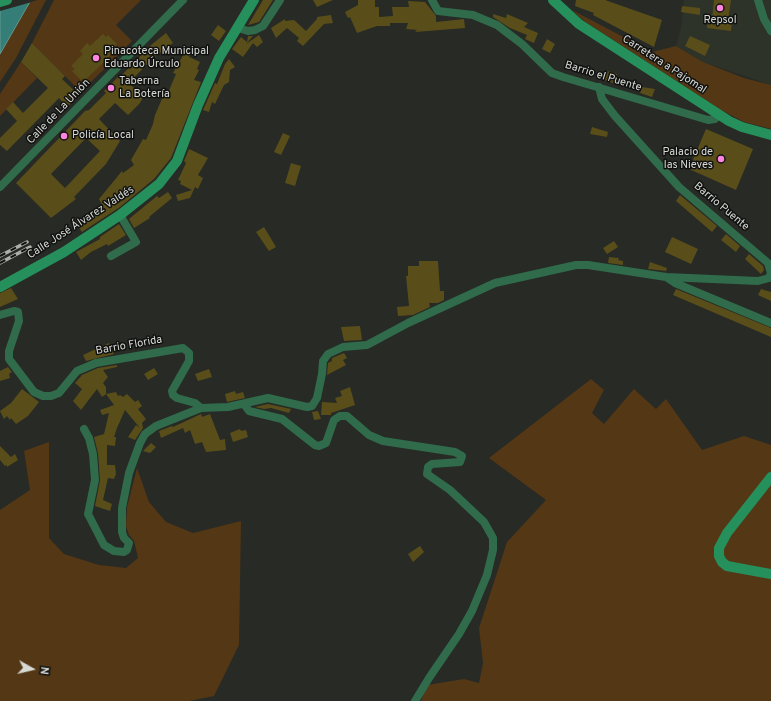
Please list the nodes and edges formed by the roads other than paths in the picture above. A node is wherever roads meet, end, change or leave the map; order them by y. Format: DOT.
graph roads {
  1 [pos="7,0"];
  2 [pos="183,0"];
  3 [pos="254,0"];
  4 [pos="280,0"];
  5 [pos="432,0"];
  6 [pos="553,0"];
  7 [pos="758,0"];
  8 [pos="0,2"];
  9 [pos="768,18"];
  10 [pos="238,28"];
  11 [pos="771,31"];
  12 [pos="599,87"];
  13 [pos="719,115"];
  14 [pos="771,135"];
  15 [pos="0,187"];
  16 [pos="120,216"];
  17 [pos="111,256"];
  18 [pos="771,269"];
  19 [pos="666,277"];
  20 [pos="0,287"];
  21 [pos="0,315"];
  22 [pos="771,323"];
  23 [pos="244,404"];
  24 [pos="201,408"];
  25 [pos="84,429"];
  26 [pos="771,477"];
  27 [pos="771,574"];
  28 [pos="415,701"];
  1 -- 8 [label="street"];
  2 -- 15 [label="street, Calle de La Unión"];
  3 -- 10 [label="street, Calle José Álvarez Valdés"];
  4 -- 10 [label="street"];
  5 -- 12 [label="street, Barrio el Puente"];
  6 -- 13 [label="street, Carretera a Pajomal"];
  7 -- 9 [label="street"];
  9 -- 11 [label="street"];
  10 -- 16 [label="street, Calle José Álvarez Valdés"];
  12 -- 13 [label="street, Barrio el Puente"];
  12 -- 18 [label="street, Barrio Puente"];
  13 -- 14 [label="street, Carretera a Pajomal"];
  16 -- 17 [label="street"];
  16 -- 20 [label="street, Calle José Álvarez Valdés"];
  18 -- 19 [label="street, Barrio Puente"];
  19 -- 22 [label="street, Barrio Puente"];
  19 -- 23 [label="street, Barrio Puente"];
  21 -- 24 [label="street, Barrio Florida"];
  23 -- 24 [label="street"];
  23 -- 28 [label="street"];
  24 -- 25 [label="street"];
  26 -- 27 [label="street"];
}
